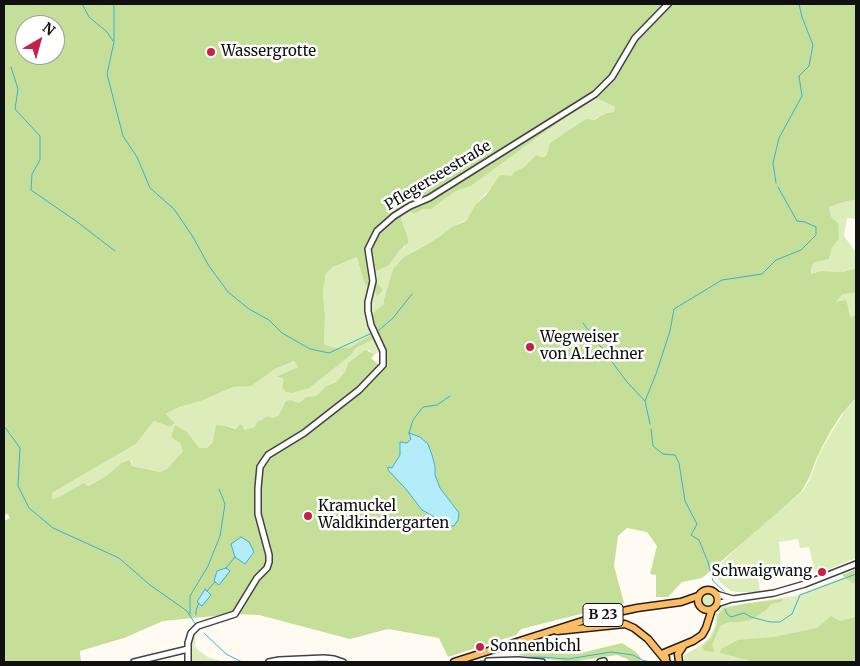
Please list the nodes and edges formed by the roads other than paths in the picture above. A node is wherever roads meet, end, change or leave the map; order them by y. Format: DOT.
graph roads {
  1 [pos="668,4"];
  2 [pos="856,564"];
  3 [pos="716,594"];
  4 [pos="698,596"];
  5 [pos="732,599"];
  6 [pos="682,602"];
  7 [pos="714,606"];
  8 [pos="701,607"];
  9 [pos="707,625"];
  10 [pos="546,632"];
  11 [pos="685,644"];
  12 [pos="188,649"];
  13 [pos="671,650"];
  14 [pos="486,651"];
  15 [pos="134,662"];
  16 [pos="188,662"];
  17 [pos="269,662"];
  18 [pos="343,662"];
  19 [pos="454,662"];
  20 [pos="488,662"];
  21 [pos="542,662"];
  22 [pos="668,662"];
  23 [pos="679,662"];
  1 -- 12 [label="street, Pflegerseestraße"];
  2 -- 5 [label="street"];
  3 -- 4 [label="main road"];
  3 -- 5 [label="street"];
  3 -- 7 [label="main road"];
  4 -- 6 [label="main road, B 23"];
  4 -- 8 [label="main road"];
  5 -- 7 [label="street"];
  6 -- 8 [label="main road, B 23"];
  6 -- 10 [label="main road, B 23"];
  7 -- 8 [label="main road"];
  7 -- 9 [label="main road"];
  8 -- 9 [label="main road"];
  9 -- 11 [label="main road"];
  10 -- 14 [label="main road, B 23"];
  10 -- 22 [label="main road, B 23"];
  11 -- 13 [label="main road"];
  11 -- 23 [label="main road"];
  12 -- 15 [label="street"];
  12 -- 16 [label="street"];
  13 -- 22 [label="main road, B 23"];
  13 -- 23 [label="main road"];
  14 -- 19 [label="main road, B 23"];
  14 -- 20 [label="street"];
  17 -- 18 [label="street"];
  20 -- 21 [label="street"];
}
